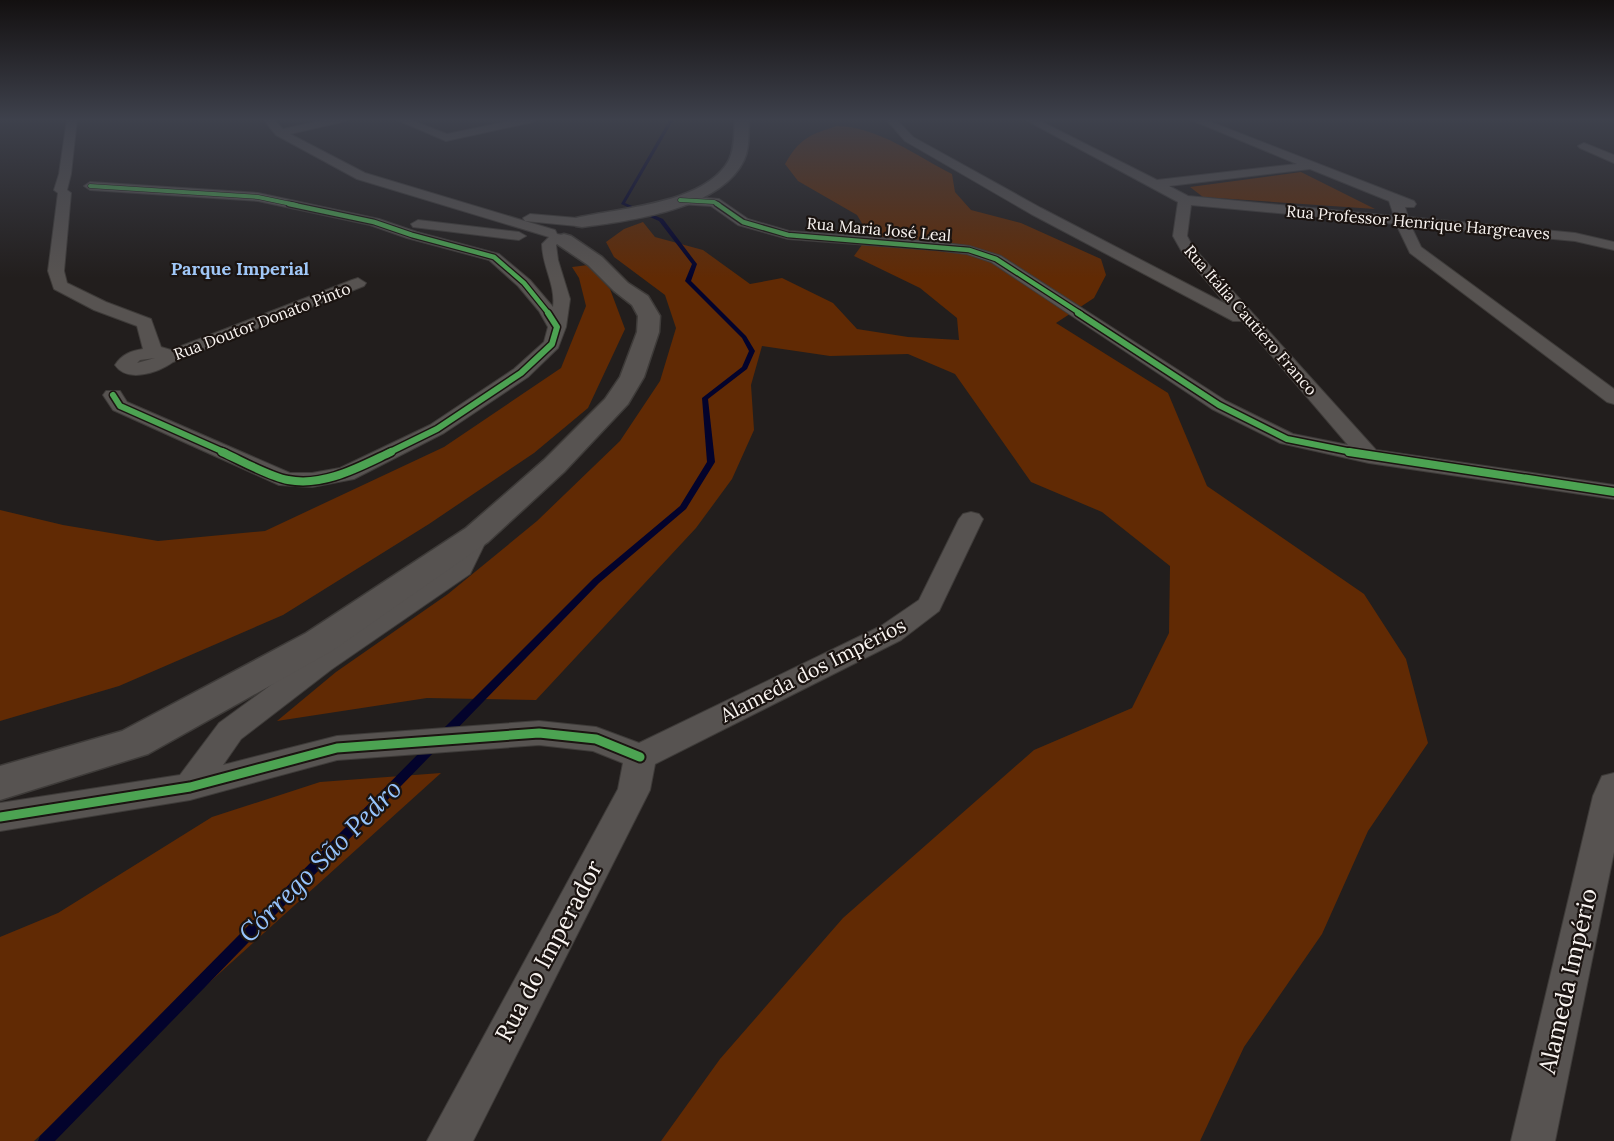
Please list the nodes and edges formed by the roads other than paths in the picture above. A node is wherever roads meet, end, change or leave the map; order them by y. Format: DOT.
graph roads {
  1 [pos="67,172"];
  2 [pos="354,172"];
  3 [pos="729,172"];
  4 [pos="968,172"];
  5 [pos="1135,172"];
  6 [pos="1253,172"];
  7 [pos="1329,172"];
  8 [pos="66,184"];
  9 [pos="1158,184"];
  10 [pos="711,196"];
  11 [pos="1395,198"];
  12 [pos="1185,200"];
  13 [pos="485,213"];
  14 [pos="1402,220"];
  15 [pos="374,222"];
  16 [pos="1460,225"];
  17 [pos="588,227"];
  18 [pos="556,237"];
  19 [pos="1614,246"];
  20 [pos="595,261"];
  21 [pos="358,284"];
  22 [pos="1253,324"];
  23 [pos="557,327"];
  24 [pos="146,331"];
  25 [pos="155,359"];
  26 [pos="126,364"];
  27 [pos="112,394"];
  28 [pos="1614,398"];
  29 [pos="1369,456"];
  30 [pos="1614,492"];
  31 [pos="971,519"];
  32 [pos="477,535"];
  33 [pos="640,757"];
  34 [pos="0,783"];
  35 [pos="1614,786"];
  36 [pos="190,787"];
  37 [pos="0,816"];
  38 [pos="449,1141"];
  39 [pos="1533,1141"];
  1 -- 8 [label="street"];
  2 -- 13 [label="street"];
  3 -- 10 [label="main road"];
  4 -- 22 [label="street"];
  5 -- 9 [label="street"];
  6 -- 9 [label="street"];
  7 -- 11 [label="street"];
  8 -- 15 [label="street"];
  8 -- 24 [label="street"];
  9 -- 12 [label="street"];
  10 -- 17 [label="main road"];
  10 -- 29 [label="street, Rua Maria José Leal"];
  11 -- 14 [label="street"];
  11 -- 16 [label="street"];
  12 -- 14 [label="street, Rua Professor Henrique Hargreaves"];
  12 -- 22 [label="street, Rua Itália Cautiero Franco"];
  13 -- 17 [label="street"];
  13 -- 18 [label="street"];
  14 -- 16 [label="street, Rua Professor Henrique Hargreaves"];
  14 -- 28 [label="street"];
  15 -- 18 [label="street"];
  15 -- 23 [label="street"];
  16 -- 19 [label="street, Rua Professor Henrique Hargreaves"];
  17 -- 18 [label="main road"];
  17 -- 20 [label="main road"];
  18 -- 20 [label="main road"];
  18 -- 23 [label="street"];
  20 -- 32 [label="main road"];
  21 -- 25 [label="street, Rua Doutor Donato Pinto"];
  22 -- 29 [label="street, Rua Itália Cautiero Franco"];
  23 -- 27 [label="street"];
  24 -- 25 [label="street"];
  24 -- 26 [label="street"];
  25 -- 26 [label="street"];
  25 -- 27 [label="street, Rua Doutor Donato Pinto"];
  26 -- 27 [label="street"];
  29 -- 30 [label="street"];
  31 -- 33 [label="street, Alameda dos Impérios"];
  32 -- 34 [label="main road"];
  32 -- 36 [label="street"];
  33 -- 36 [label="street"];
  33 -- 38 [label="street, Rua do Imperador"];
  35 -- 39 [label="street, Alameda Império"];
  36 -- 37 [label="street"];
}
